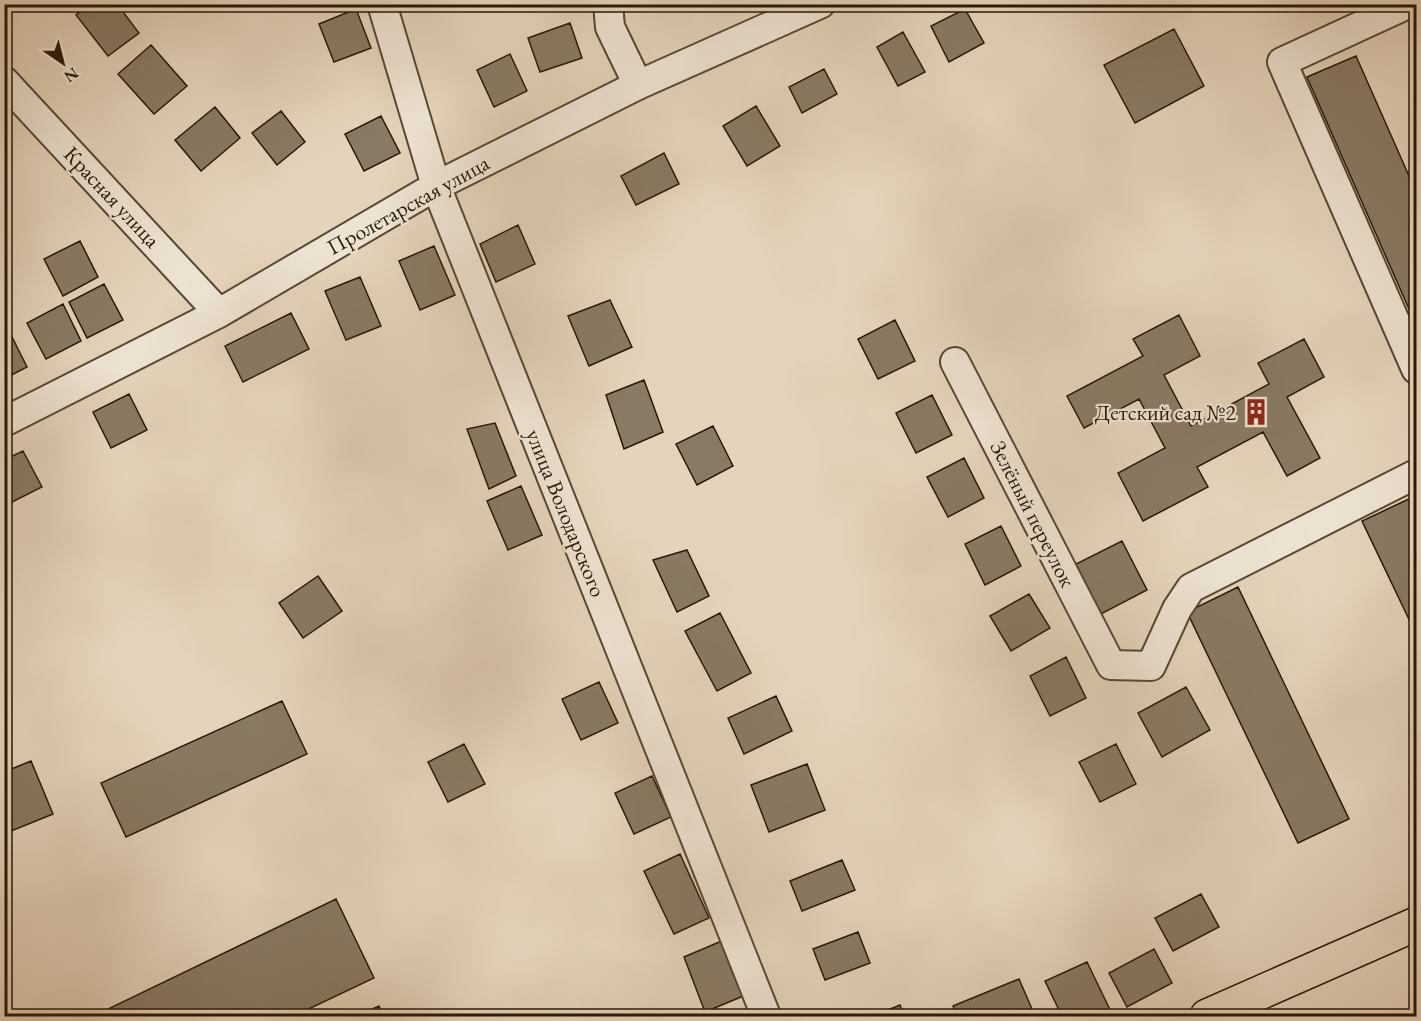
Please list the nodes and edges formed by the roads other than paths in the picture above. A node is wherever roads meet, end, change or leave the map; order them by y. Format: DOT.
graph roads {
  1 [pos="382,4"];
  2 [pos="608,4"];
  3 [pos="820,4"];
  4 [pos="1408,4"];
  5 [pos="4,81"];
  6 [pos="638,85"];
  7 [pos="436,186"];
  8 [pos="219,314"];
  9 [pos="955,362"];
  10 [pos="1416,369"];
  11 [pos="4,422"];
  12 [pos="1416,474"];
  13 [pos="1416,924"];
  14 [pos="766,1017"];
  15 [pos="1207,1017"];
  1 -- 7 [label="street, улица Володарского"];
  2 -- 6 [label="street"];
  3 -- 6 [label="street, Пролетарская улица"];
  4 -- 10 [label="street"];
  5 -- 8 [label="street, Красная улица"];
  6 -- 7 [label="street, Пролетарская улица"];
  7 -- 8 [label="street, Пролетарская улица"];
  7 -- 14 [label="street, улица Володарского"];
  8 -- 11 [label="street, Пролетарская улица"];
  9 -- 12 [label="street, Зелёный переулок"];
  13 -- 15 [label="main road"];
}
